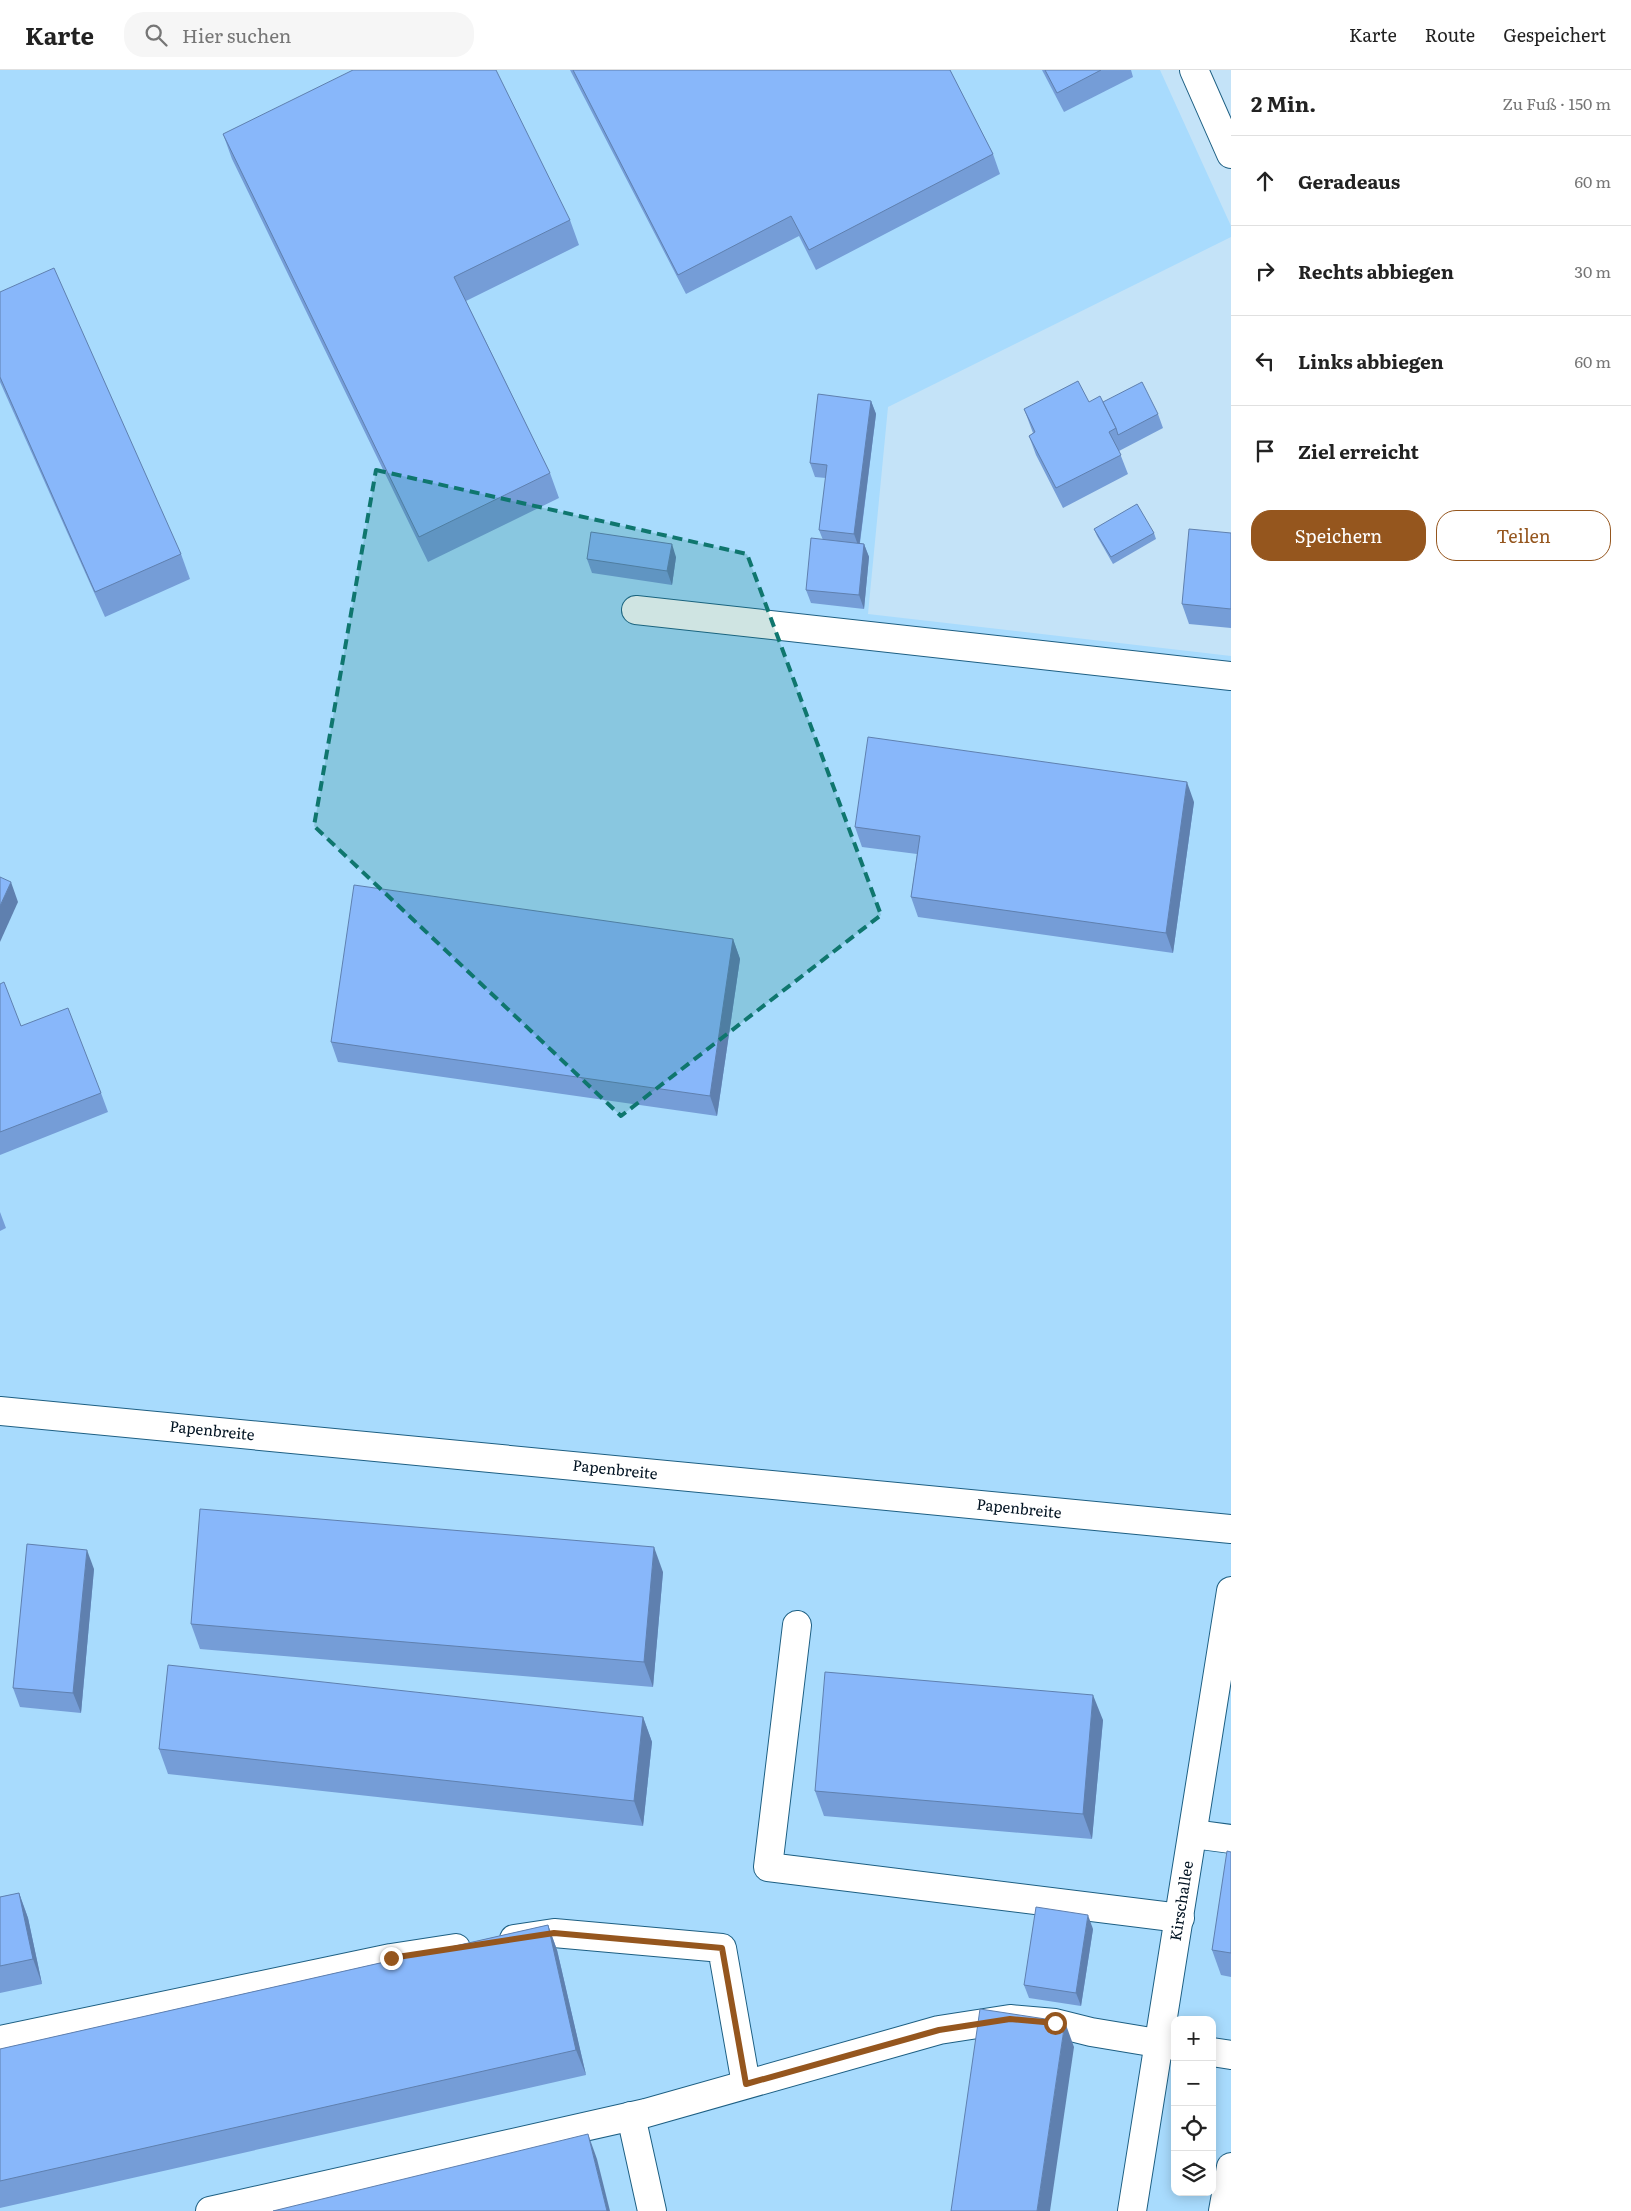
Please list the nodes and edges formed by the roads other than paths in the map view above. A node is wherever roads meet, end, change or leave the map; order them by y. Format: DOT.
graph roads {
  1 [pos="1194,70"];
  2 [pos="1231,154"];
  3 [pos="636,610"];
  4 [pos="1231,676"];
  5 [pos="0,1410"];
  6 [pos="1231,1529"];
  7 [pos="1231,1591"];
  8 [pos="797,1625"];
  9 [pos="1192,1834"];
  10 [pos="1231,1840"];
  11 [pos="1180,1918"];
  12 [pos="0,2040"];
  13 [pos="1167,2045"];
  14 [pos="1216,2053"];
  15 [pos="1231,2055"];
  16 [pos="746,2084"];
  17 [pos="631,2116"];
  18 [pos="1231,2167"];
  19 [pos="210,2211"];
  20 [pos="652,2211"];
  21 [pos="1132,2211"];
  22 [pos="1223,2211"];
  1 -- 2 [label="street"];
  3 -- 4 [label="street"];
  5 -- 6 [label="street, Papenbreite"];
  7 -- 9 [label="street, Kirschallee"];
  8 -- 11 [label="street"];
  9 -- 10 [label="street"];
  9 -- 11 [label="street, Kirschallee"];
  11 -- 13 [label="street, Kirschallee"];
  12 -- 16 [label="street"];
  13 -- 16 [label="street"];
  13 -- 21 [label="street, Kirschallee"];
  14 -- 15 [label="street"];
  16 -- 17 [label="street"];
  17 -- 19 [label="street"];
  17 -- 20 [label="street"];
  18 -- 22 [label="street"];
}
